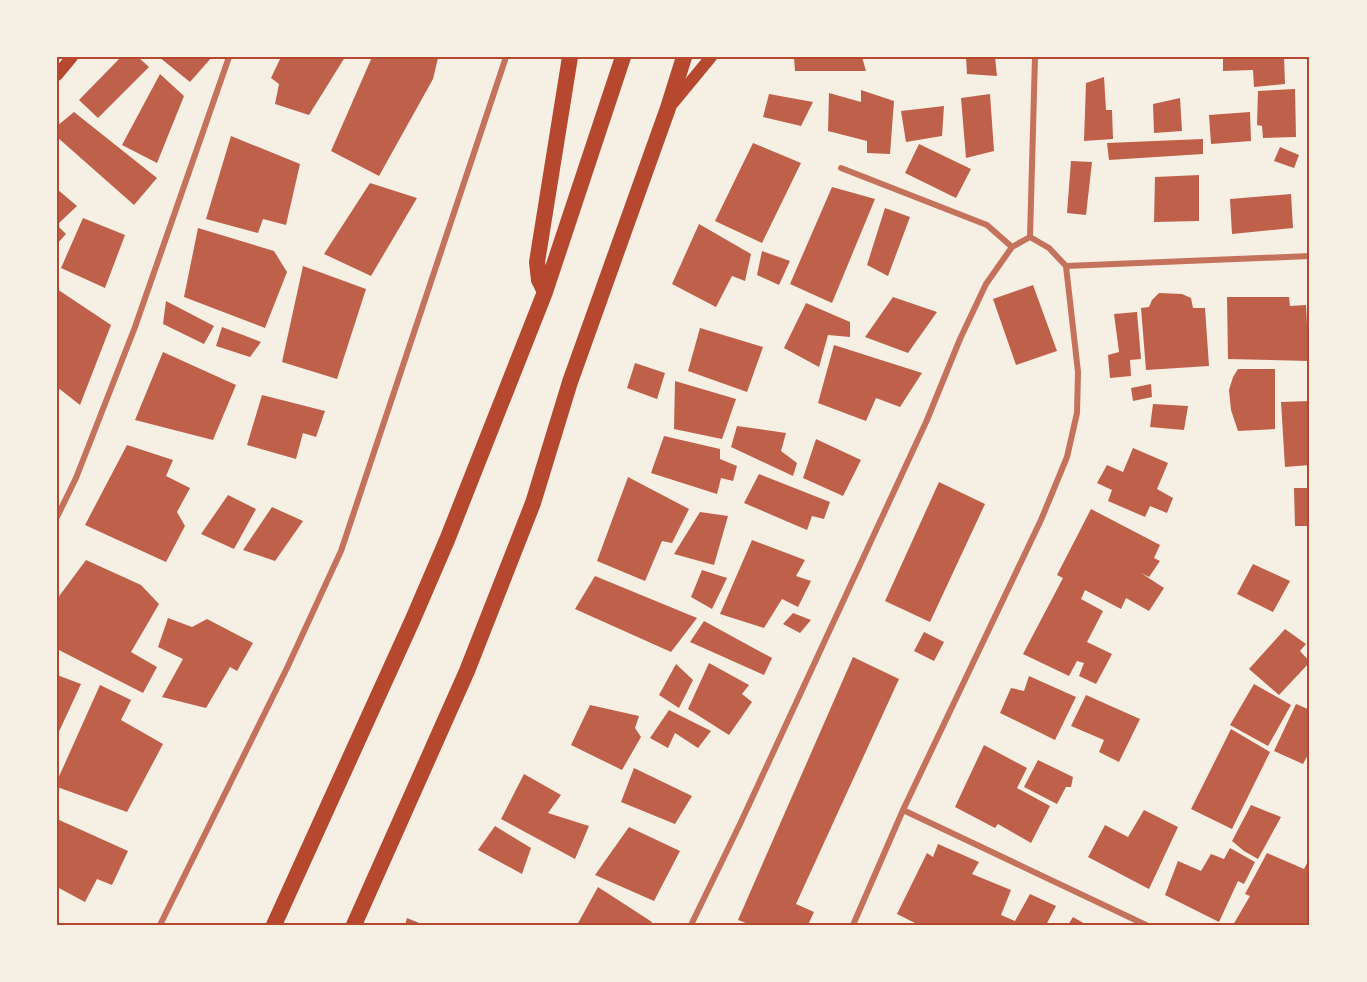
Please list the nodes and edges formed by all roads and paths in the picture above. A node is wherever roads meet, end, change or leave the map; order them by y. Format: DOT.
graph roads {
  1 [pos="72,57"];
  2 [pos="229,57"];
  3 [pos="506,57"];
  4 [pos="570,57"];
  5 [pos="623,57"];
  6 [pos="684,57"];
  7 [pos="711,57"];
  8 [pos="1035,57"];
  9 [pos="57,75"];
  10 [pos="668,108"];
  11 [pos="841,168"];
  12 [pos="1030,237"];
  13 [pos="1012,247"];
  14 [pos="1310,256"];
  15 [pos="1066,267"];
  16 [pos="545,292"];
  17 [pos="57,517"];
  18 [pos="903,810"];
  19 [pos="160,925"];
  20 [pos="274,925"];
  21 [pos="354,925"];
  22 [pos="691,925"];
  23 [pos="853,925"];
  24 [pos="1146,925"];
  1 -- 9 [label="main road"];
  2 -- 17 [label="street"];
  3 -- 19 [label="street"];
  4 -- 16 [label="highway"];
  5 -- 16 [label="highway"];
  6 -- 10 [label="highway"];
  7 -- 10 [label="main road"];
  8 -- 12 [label="street"];
  10 -- 21 [label="highway"];
  11 -- 13 [label="street"];
  12 -- 13 [label="street"];
  12 -- 15 [label="street"];
  13 -- 22 [label="street"];
  14 -- 15 [label="street"];
  15 -- 18 [label="street"];
  16 -- 20 [label="highway"];
  18 -- 23 [label="street"];
  18 -- 24 [label="street"];
}
